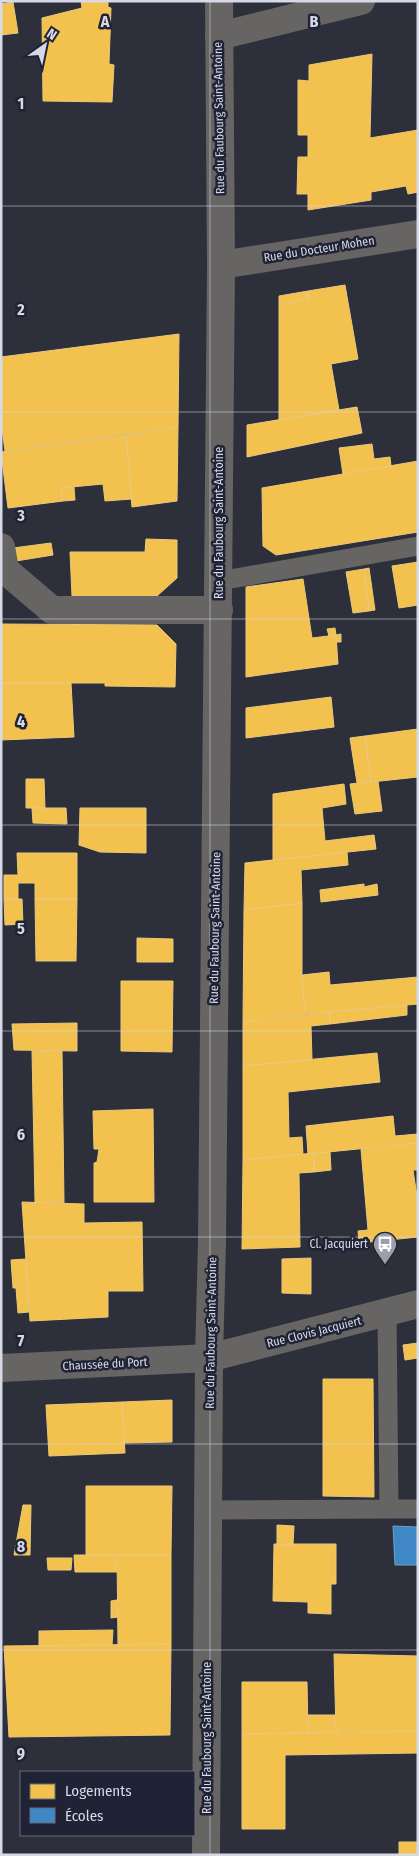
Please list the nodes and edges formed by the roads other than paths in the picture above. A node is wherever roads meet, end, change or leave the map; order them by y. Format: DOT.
graph roads {
  1 [pos="219,1"];
  2 [pos="361,1"];
  3 [pos="219,36"];
  4 [pos="418,234"];
  5 [pos="221,265"];
  6 [pos="418,546"];
  7 [pos="1,547"];
  8 [pos="219,581"];
  9 [pos="219,610"];
  10 [pos="418,1304"];
  11 [pos="387,1313"];
  12 [pos="209,1358"];
  13 [pos="1,1368"];
  14 [pos="418,1508"];
  15 [pos="389,1509"];
  16 [pos="209,1510"];
  17 [pos="206,1855"];
  1 -- 3 [label="street, Rue du Faubourg Saint-Antoine"];
  2 -- 3 [label="street"];
  3 -- 5 [label="street, Rue du Faubourg Saint-Antoine"];
  4 -- 5 [label="street, Rue du Docteur Mohen"];
  5 -- 8 [label="street, Rue du Faubourg Saint-Antoine"];
  6 -- 8 [label="lane"];
  7 -- 9 [label="street"];
  8 -- 9 [label="street, Rue du Faubourg Saint-Antoine"];
  9 -- 12 [label="street, Rue du Faubourg Saint-Antoine"];
  10 -- 11 [label="street, Rue Clovis Jacquiert"];
  11 -- 12 [label="street, Rue Clovis Jacquiert"];
  11 -- 15 [label="lane"];
  12 -- 13 [label="street, Chaussée du Port"];
  12 -- 16 [label="street, Rue du Faubourg Saint-Antoine"];
  14 -- 15 [label="lane"];
  15 -- 16 [label="lane"];
  16 -- 17 [label="street, Rue du Faubourg Saint-Antoine"];
}
